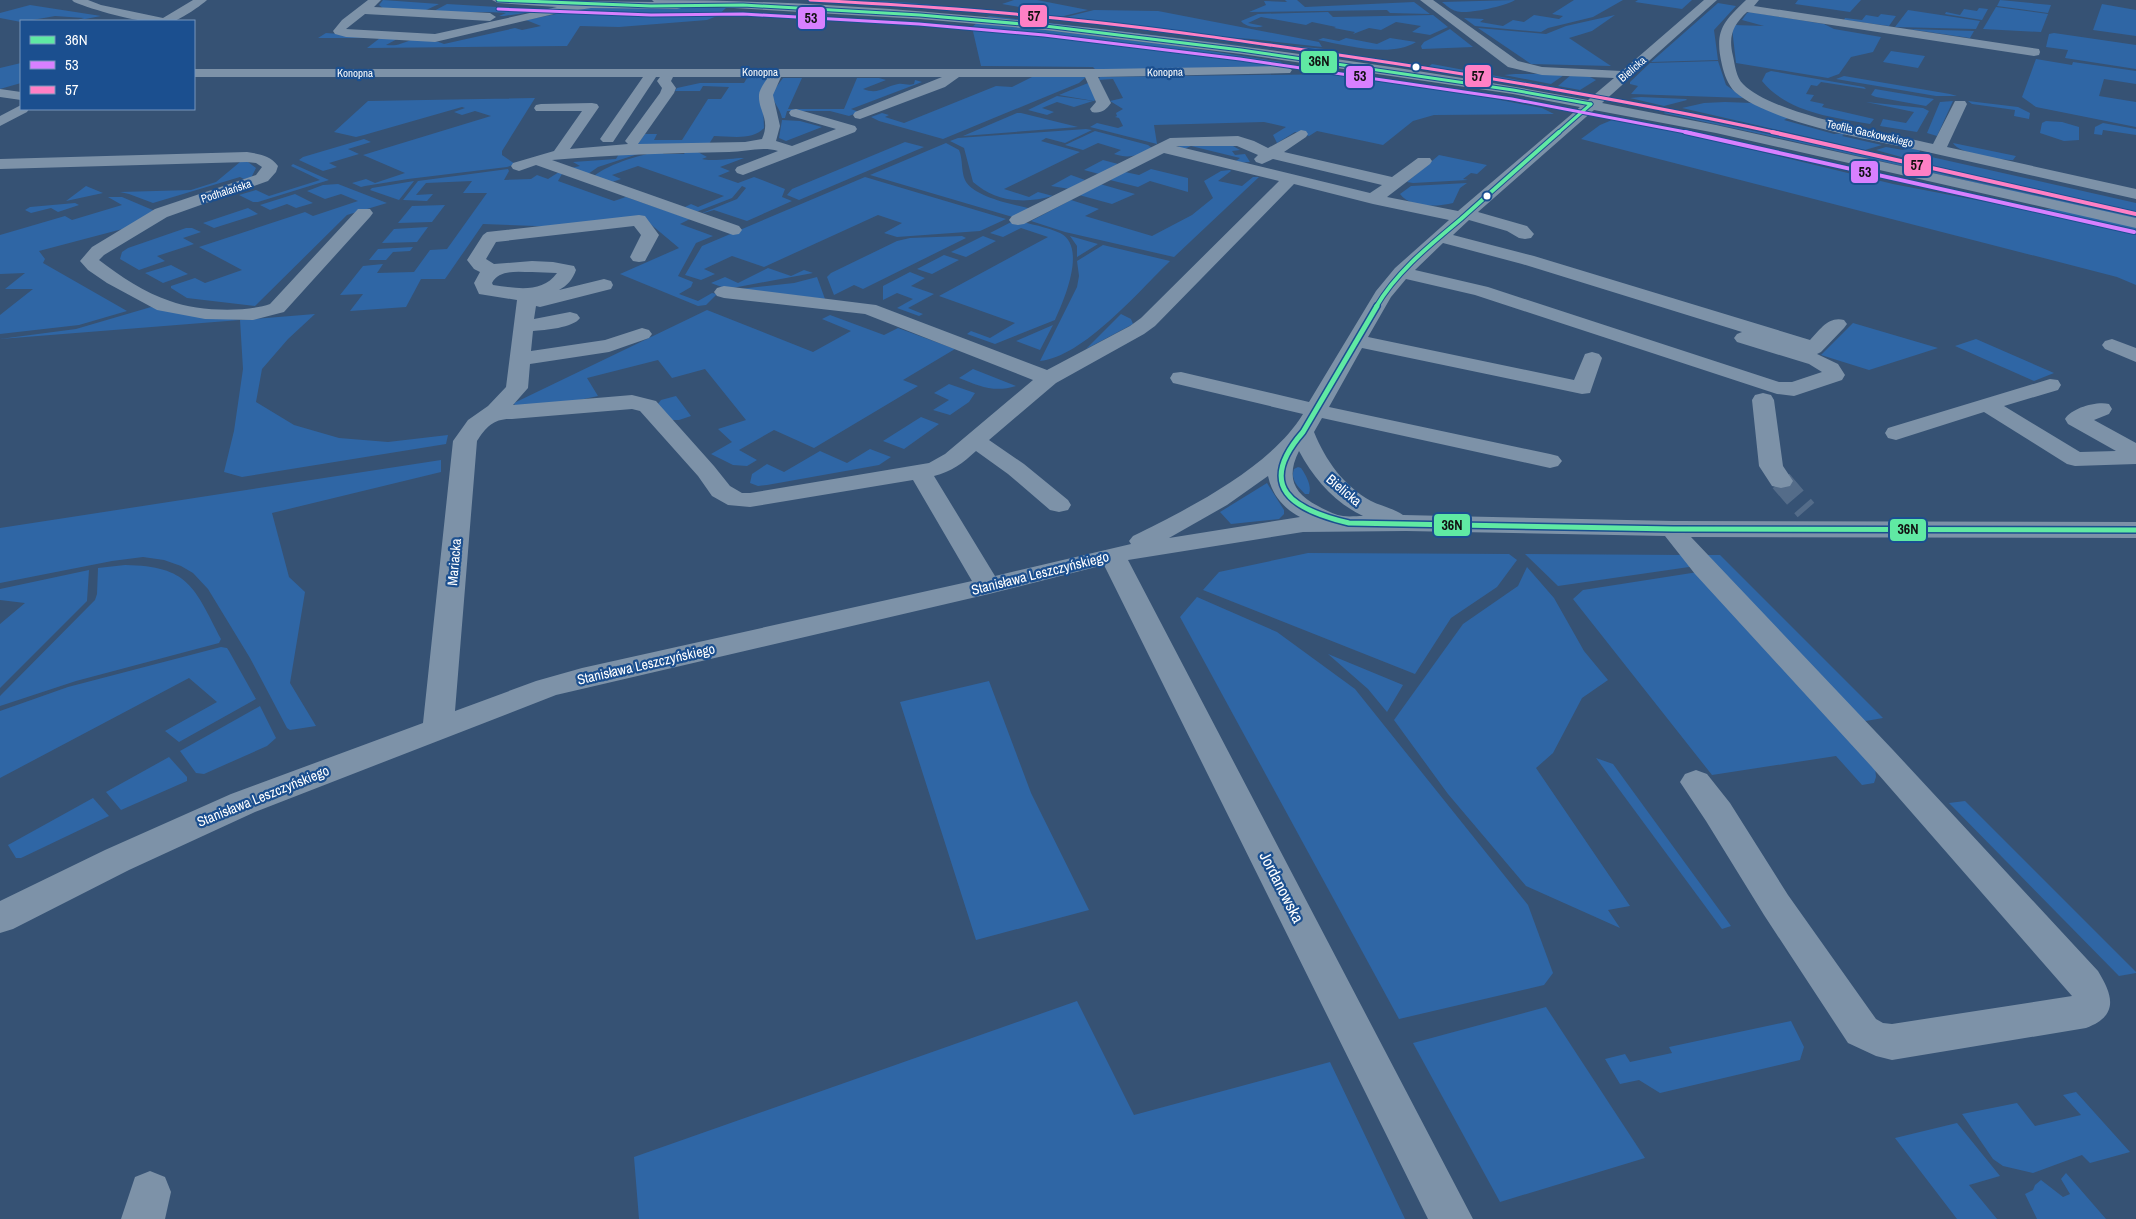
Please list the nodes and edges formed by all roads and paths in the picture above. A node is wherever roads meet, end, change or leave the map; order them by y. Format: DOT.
graph roads {
  1 [pos="78,0"];
  2 [pos="201,0"];
  3 [pos="375,0"];
  4 [pos="498,0"];
  5 [pos="658,0"];
  6 [pos="1426,0"];
  7 [pos="1711,0"];
  8 [pos="681,1"];
  9 [pos="1749,4"];
  10 [pos="591,5"];
  11 [pos="743,5"];
  12 [pos="142,6"];
  13 [pos="365,10"];
  14 [pos="118,12"];
  15 [pos="352,18"];
  16 [pos="516,19"];
  17 [pos="155,20"];
  18 [pos="168,20"];
  19 [pos="487,26"];
  20 [pos="2034,52"];
  21 [pos="1324,63"];
  22 [pos="777,72"];
  23 [pos="956,72"];
  24 [pos="195,73"];
  25 [pos="652,73"];
  26 [pos="669,73"];
  27 [pos="1092,73"];
  28 [pos="1624,76"];
  29 [pos="0,93"];
  30 [pos="20,96"];
  31 [pos="1591,104"];
  32 [pos="1960,104"];
  33 [pos="0,105"];
  34 [pos="20,105"];
  35 [pos="541,108"];
  36 [pos="1097,109"];
  37 [pos="20,110"];
  38 [pos="796,113"];
  39 [pos="860,115"];
  40 [pos="0,122"];
  41 [pos="1301,134"];
  42 [pos="608,139"];
  43 [pos="633,141"];
  44 [pos="767,143"];
  45 [pos="1161,147"];
  46 [pos="1938,149"];
  47 [pos="792,151"];
  48 [pos="561,154"];
  49 [pos="1271,154"];
  50 [pos="536,160"];
  51 [pos="1424,161"];
  52 [pos="0,164"];
  53 [pos="519,166"];
  54 [pos="743,170"];
  55 [pos="1246,170"];
  56 [pos="1289,180"];
  57 [pos="1395,183"];
  58 [pos="2136,194"];
  59 [pos="1373,199"];
  60 [pos="364,213"];
  61 [pos="1463,216"];
  62 [pos="1018,220"];
  63 [pos="2136,223"];
  64 [pos="733,230"];
  65 [pos="1525,234"];
  66 [pos="1440,237"];
  67 [pos="640,257"];
  68 [pos="493,271"];
  69 [pos="1402,272"];
  70 [pos="604,285"];
  71 [pos="724,292"];
  72 [pos="527,300"];
  73 [pos="570,318"];
  74 [pos="1837,324"];
  75 [pos="524,326"];
  76 [pos="642,334"];
  77 [pos="1744,338"];
  78 [pos="1356,341"];
  79 [pos="2112,345"];
  80 [pos="2136,356"];
  81 [pos="1592,358"];
  82 [pos="520,359"];
  83 [pos="1048,378"];
  84 [pos="1181,378"];
  85 [pos="2050,385"];
  86 [pos="1763,400"];
  87 [pos="1986,404"];
  88 [pos="1316,409"];
  89 [pos="2101,409"];
  90 [pos="496,411"];
  91 [pos="1896,433"];
  92 [pos="1298,437"];
  93 [pos="976,441"];
  94 [pos="2136,452"];
  95 [pos="2136,457"];
  96 [pos="1550,461"];
  97 [pos="920,472"];
  98 [pos="1328,479"];
  99 [pos="1781,480"];
  100 [pos="1059,505"];
  101 [pos="1310,519"];
  102 [pos="1406,523"];
  103 [pos="1673,529"];
  104 [pos="2136,530"];
  105 [pos="1112,555"];
  106 [pos="989,586"];
  107 [pos="438,727"];
  108 [pos="1696,782"];
  109 [pos="0,918"];
  110 [pos="1450,1219"];
  1 -- 14 [label="street"];
  2 -- 18 [label="street"];
  3 -- 13 [label="street"];
  4 -- 10 [label="street"];
  5 -- 8 [label="street"];
  6 -- 28 [label="street"];
  7 -- 28 [label="street, Bielicka"];
  8 -- 11 [label="street"];
  9 -- 20 [label="street"];
  9 -- 46 [label="street, Teofila Gackowskiego"];
  10 -- 11 [label="street"];
  10 -- 16 [label="street"];
  11 -- 21 [label="street"];
  12 -- 14 [label="street"];
  13 -- 15 [label="street"];
  13 -- 16 [label="street"];
  14 -- 17 [label="street"];
  15 -- 19 [label="street"];
  15 -- 19 [label="street"];
  16 -- 19 [label="street"];
  21 -- 27 [label="street, Konopna"];
  21 -- 31 [label="street"];
  22 -- 23 [label="street, Konopna"];
  22 -- 26 [label="street, Konopna"];
  22 -- 44 [label="street"];
  23 -- 27 [label="street, Konopna"];
  23 -- 39 [label="street"];
  24 -- 25 [label="street, Konopna"];
  25 -- 26 [label="street, Konopna"];
  25 -- 42 [label="street"];
  26 -- 43 [label="street"];
  27 -- 36 [label="street"];
  28 -- 31 [label="street, Bielicka"];
  29 -- 30 [label="street"];
  31 -- 61 [label="street, Bielicka"];
  31 -- 63 [label="street"];
  32 -- 46 [label="street"];
  33 -- 34 [label="street"];
  35 -- 48 [label="street"];
  37 -- 40 [label="street"];
  38 -- 47 [label="street"];
  41 -- 49 [label="street"];
  44 -- 47 [label="street"];
  44 -- 48 [label="street"];
  45 -- 49 [label="street"];
  45 -- 55 [label="street"];
  45 -- 62 [label="street"];
  46 -- 58 [label="street, Teofila Gackowskiego"];
  47 -- 54 [label="street"];
  48 -- 50 [label="street"];
  49 -- 55 [label="street"];
  49 -- 57 [label="street"];
  50 -- 53 [label="street"];
  50 -- 64 [label="street"];
  51 -- 57 [label="street"];
  52 -- 60 [label="street, Podhalańska"];
  55 -- 56 [label="street"];
  56 -- 59 [label="street"];
  56 -- 83 [label="street"];
  57 -- 59 [label="street"];
  59 -- 61 [label="street"];
  61 -- 65 [label="street"];
  61 -- 66 [label="street, Bielicka"];
  66 -- 69 [label="street, Bielicka"];
  66 -- 74 [label="street"];
  67 -- 68 [label="street"];
  68 -- 72 [label="street"];
  68 -- 72 [label="street"];
  69 -- 77 [label="street"];
  69 -- 78 [label="street, Bielicka"];
  70 -- 72 [label="street"];
  71 -- 83 [label="street"];
  72 -- 75 [label="street, Mariacka"];
  73 -- 75 [label="street"];
  75 -- 82 [label="street, Mariacka"];
  76 -- 82 [label="street"];
  78 -- 81 [label="street"];
  78 -- 88 [label="street, Bielicka"];
  79 -- 80 [label="street"];
  82 -- 90 [label="street, Mariacka"];
  83 -- 93 [label="street"];
  84 -- 88 [label="street"];
  85 -- 87 [label="street"];
  86 -- 99 [label="street"];
  87 -- 91 [label="street"];
  87 -- 95 [label="street"];
  88 -- 92 [label="street, Bielicka"];
  88 -- 96 [label="street"];
  89 -- 94 [label="street"];
  90 -- 97 [label="street"];
  90 -- 107 [label="street, Mariacka"];
  92 -- 98 [label="street, Bielicka"];
  92 -- 101 [label="street, Bielicka"];
  92 -- 105 [label="street"];
  93 -- 97 [label="street"];
  93 -- 100 [label="street"];
  97 -- 106 [label="street"];
  98 -- 101 [label="street"];
  98 -- 102 [label="street, Bielicka"];
  101 -- 102 [label="street, Stanisława Leszczyńskiego"];
  101 -- 105 [label="street, Stanisława Leszczyńskiego"];
  102 -- 103 [label="street, Stanisława Leszczyńskiego"];
  103 -- 104 [label="street, Stanisława Leszczyńskiego"];
  103 -- 108 [label="street"];
  105 -- 106 [label="street, Stanisława Leszczyńskiego"];
  105 -- 110 [label="street, Jordanowska"];
  106 -- 107 [label="street, Stanisława Leszczyńskiego"];
  107 -- 109 [label="street, Stanisława Leszczyńskiego"];
}
